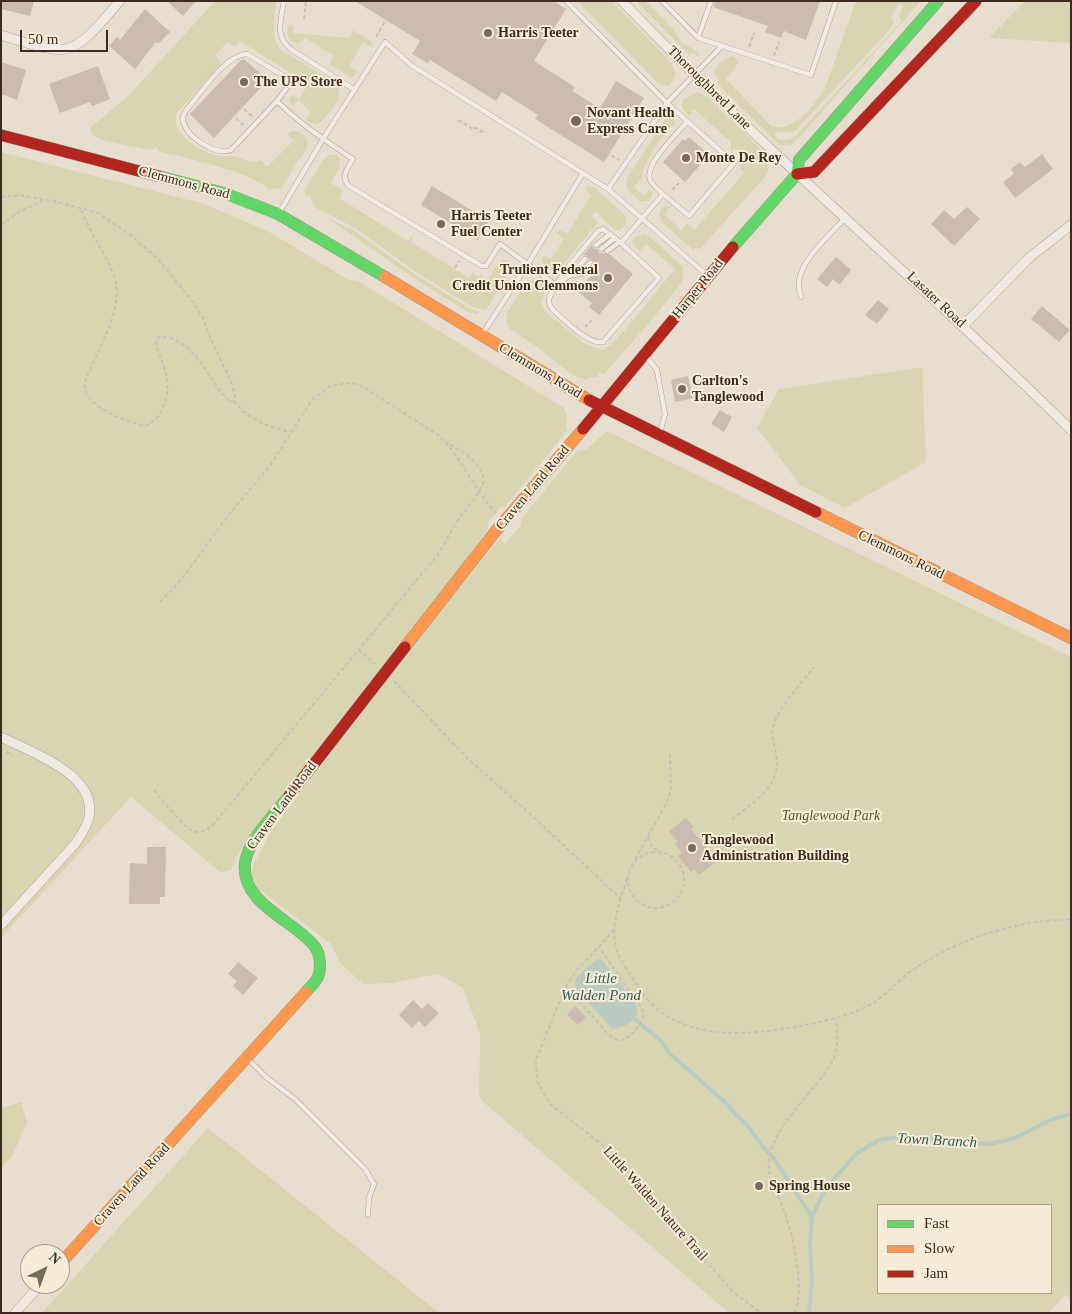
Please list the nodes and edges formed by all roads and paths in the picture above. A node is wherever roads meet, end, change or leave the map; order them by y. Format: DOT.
graph roads {
  1 [pos="120,1"];
  2 [pos="284,1"];
  3 [pos="306,1"];
  4 [pos="566,1"];
  5 [pos="622,1"];
  6 [pos="662,1"];
  7 [pos="711,1"];
  8 [pos="836,1"];
  9 [pos="938,1"];
  10 [pos="976,1"];
  11 [pos="387,18"];
  12 [pos="304,19"];
  13 [pos="754,33"];
  14 [pos="1,35"];
  15 [pos="376,37"];
  16 [pos="698,38"];
  17 [pos="779,42"];
  18 [pos="722,46"];
  19 [pos="747,54"];
  20 [pos="772,62"];
  21 [pos="693,74"];
  22 [pos="355,90"];
  23 [pos="277,101"];
  24 [pos="667,103"];
  25 [pos="458,120"];
  26 [pos="687,122"];
  27 [pos="484,133"];
  28 [pos="1,135"];
  29 [pos="323,139"];
  30 [pos="606,152"];
  31 [pos="626,163"];
  32 [pos="583,173"];
  33 [pos="798,174"];
  34 [pos="678,183"];
  35 [pos="608,189"];
  36 [pos="665,195"];
  37 [pos="1,197"];
  38 [pos="44,200"];
  39 [pos="81,209"];
  40 [pos="278,214"];
  41 [pos="846,218"];
  42 [pos="642,220"];
  43 [pos="1,224"];
  44 [pos="1071,225"];
  45 [pos="610,234"];
  46 [pos="615,238"];
  47 [pos="620,243"];
  48 [pos="596,245"];
  49 [pos="601,249"];
  50 [pos="607,252"];
  51 [pos="585,259"];
  52 [pos="590,263"];
  53 [pos="528,264"];
  54 [pos="593,268"];
  55 [pos="570,275"];
  56 [pos="709,276"];
  57 [pos="556,284"];
  58 [pos="800,297"];
  59 [pos="592,320"];
  60 [pos="963,326"];
  61 [pos="581,333"];
  62 [pos="481,336"];
  63 [pos="645,355"];
  64 [pos="234,401"];
  65 [pos="602,407"];
  66 [pos="1071,430"];
  67 [pos="292,432"];
  68 [pos="660,434"];
  69 [pos="446,442"];
  70 [pos="479,493"];
  71 [pos="504,522"];
  72 [pos="160,602"];
  73 [pos="1071,638"];
  74 [pos="358,650"];
  75 [pos="814,667"];
  76 [pos="385,673"];
  77 [pos="1,737"];
  78 [pos="670,751"];
  79 [pos="154,790"];
  80 [pos="732,819"];
  81 [pos="648,835"];
  82 [pos="660,852"];
  83 [pos="631,866"];
  84 [pos="627,879"];
  85 [pos="621,899"];
  86 [pos="1071,919"];
  87 [pos="1,925"];
  88 [pos="614,929"];
  89 [pos="599,947"];
  90 [pos="566,986"];
  91 [pos="836,1018"];
  92 [pos="247,1058"];
  93 [pos="368,1215"];
  94 [pos="70,1253"];
  95 [pos="33,1294"];
  96 [pos="15,1313"];
  97 [pos="761,1313"];
  98 [pos="794,1313"];
  1 -- 14 [label="street"];
  2 -- 22 [label="lane"];
  3 -- 12 [label="path"];
  4 -- 24 [label="lane"];
  5 -- 21 [label="street, Thoroughbred Lane"];
  6 -- 16 [label="lane"];
  7 -- 16 [label="lane"];
  8 -- 20 [label="lane"];
  9 -- 33 [label="main road, Harper Road"];
  10 -- 33 [label="main road, Harper Road"];
  11 -- 15 [label="path"];
  13 -- 19 [label="path"];
  16 -- 18 [label="lane"];
  17 -- 20 [label="path"];
  18 -- 19 [label="lane"];
  18 -- 21 [label="lane"];
  19 -- 20 [label="lane"];
  21 -- 24 [label="lane"];
  21 -- 33 [label="street, Thoroughbred Lane"];
  22 -- 29 [label="lane"];
  22 -- 32 [label="lane"];
  23 -- 23 [label="lane"];
  23 -- 29 [label="lane"];
  24 -- 26 [label="lane"];
  24 -- 31 [label="lane"];
  25 -- 27 [label="path"];
  26 -- 36 [label="lane"];
  26 -- 36 [label="lane"];
  28 -- 40 [label="main road, Clemmons Road"];
  29 -- 40 [label="lane"];
  29 -- 53 [label="lane"];
  30 -- 31 [label="path"];
  31 -- 35 [label="lane"];
  32 -- 35 [label="lane"];
  32 -- 53 [label="lane"];
  33 -- 41 [label="street, Lasater Road"];
  33 -- 56 [label="main road, Harper Road"];
  34 -- 36 [label="path"];
  35 -- 42 [label="lane"];
  36 -- 42 [label="lane"];
  37 -- 38 [label="path"];
  38 -- 39 [label="path"];
  38 -- 43 [label="path"];
  39 -- 64 [label="path"];
  39 -- 64 [label="path"];
  40 -- 62 [label="main road, Clemmons Road"];
  41 -- 58 [label="lane"];
  41 -- 60 [label="street, Lasater Road"];
  42 -- 47 [label="lane"];
  42 -- 56 [label="lane"];
  44 -- 60 [label="street"];
  45 -- 46 [label="lane"];
  45 -- 48 [label="lane"];
  45 -- 57 [label="lane"];
  46 -- 47 [label="lane"];
  46 -- 49 [label="lane"];
  47 -- 50 [label="lane"];
  47 -- 61 [label="lane"];
  51 -- 55 [label="lane"];
  52 -- 55 [label="lane"];
  53 -- 57 [label="lane"];
  53 -- 62 [label="lane"];
  54 -- 55 [label="lane"];
  55 -- 57 [label="lane"];
  56 -- 63 [label="main road, Harper Road"];
  57 -- 61 [label="lane"];
  59 -- 61 [label="path"];
  60 -- 66 [label="street, Lasater Road"];
  62 -- 65 [label="main road, Clemmons Road"];
  63 -- 65 [label="main road, Harper Road"];
  63 -- 68 [label="lane"];
  64 -- 67 [label="path"];
  65 -- 68 [label="main road, Clemmons Road"];
  65 -- 71 [label="main road, Craven Land Road"];
  67 -- 69 [label="path"];
  67 -- 72 [label="path"];
  68 -- 73 [label="main road, Clemmons Road"];
  69 -- 70 [label="path"];
  69 -- 70 [label="path"];
  70 -- 71 [label="path"];
  70 -- 74 [label="path"];
  71 -- 76 [label="main road, Craven Land Road"];
  74 -- 76 [label="path"];
  74 -- 79 [label="path"];
  75 -- 80 [label="path"];
  76 -- 85 [label="path"];
  76 -- 92 [label="main road, Craven Land Road"];
  77 -- 87 [label="street"];
  78 -- 81 [label="path"];
  81 -- 82 [label="path"];
  81 -- 83 [label="path"];
  82 -- 83 [label="path"];
  82 -- 84 [label="path"];
  83 -- 84 [label="path"];
  84 -- 85 [label="path, Little Walden Nature Trail"];
  85 -- 88 [label="path, Little Walden Nature Trail"];
  86 -- 91 [label="path, Little Walden Nature Trail"];
  88 -- 89 [label="path, Little Walden Nature Trail"];
  88 -- 91 [label="path, Little Walden Nature Trail"];
  89 -- 90 [label="path, Little Walden Nature Trail"];
  89 -- 90 [label="path"];
  90 -- 97 [label="path, Little Walden Nature Trail"];
  91 -- 98 [label="path"];
  92 -- 93 [label="lane"];
  92 -- 94 [label="main road, Craven Land Road"];
  95 -- 96 [label="street"];
}
